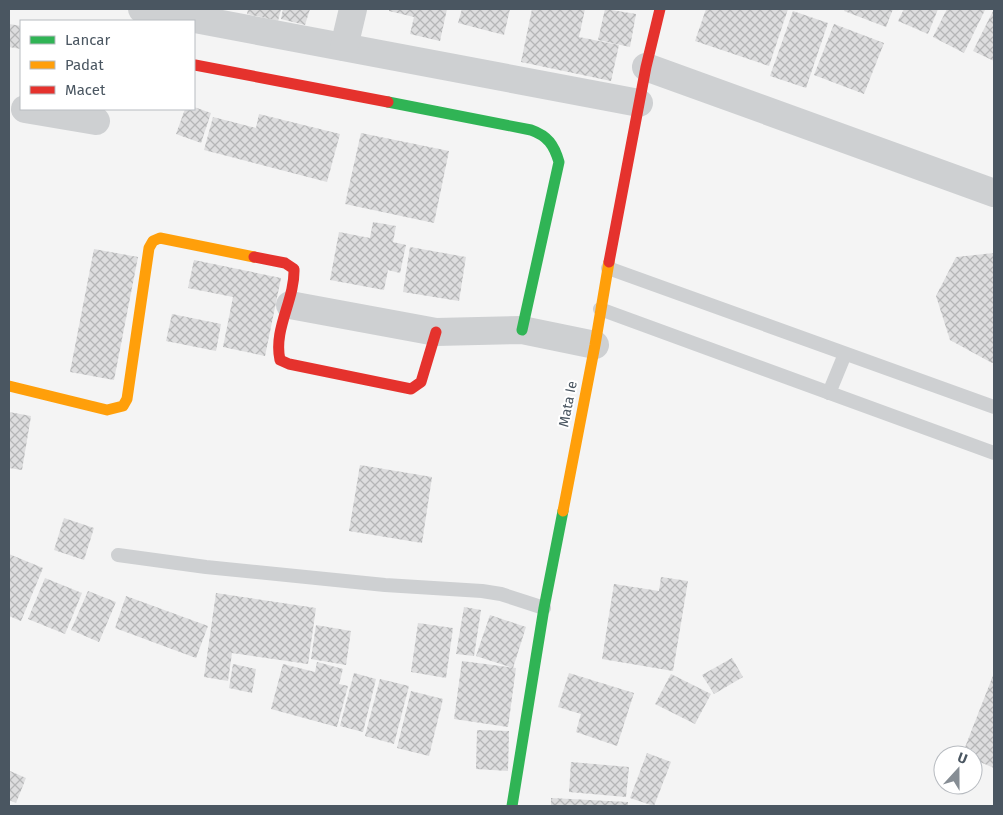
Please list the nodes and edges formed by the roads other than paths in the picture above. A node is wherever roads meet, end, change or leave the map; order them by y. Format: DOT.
graph roads {
  1 [pos="142,9"];
  2 [pos="353,9"];
  3 [pos="660,9"];
  4 [pos="201,14"];
  5 [pos="344,47"];
  6 [pos="195,65"];
  7 [pos="646,67"];
  8 [pos="639,103"];
  9 [pos="31,110"];
  10 [pos="96,121"];
  11 [pos="994,193"];
  12 [pos="608,268"];
  13 [pos="290,305"];
  14 [pos="600,309"];
  15 [pos="522,330"];
  16 [pos="436,332"];
  17 [pos="595,345"];
  18 [pos="845,354"];
  19 [pos="9,386"];
  20 [pos="829,393"];
  21 [pos="994,407"];
  22 [pos="994,453"];
  23 [pos="118,555"];
  24 [pos="544,608"];
  25 [pos="512,806"];
  1 -- 4 [label="street"];
  2 -- 5 [label="street"];
  3 -- 7 [label="street, Mata Ie"];
  4 -- 5 [label="street"];
  5 -- 8 [label="street"];
  6 -- 15 [label="street"];
  7 -- 8 [label="street, Mata Ie"];
  7 -- 11 [label="street"];
  8 -- 12 [label="street, Mata Ie"];
  9 -- 10 [label="street"];
  12 -- 14 [label="street, Mata Ie"];
  12 -- 18 [label="lane"];
  13 -- 16 [label="street"];
  13 -- 16 [label="street"];
  13 -- 19 [label="street"];
  14 -- 17 [label="street, Mata Ie"];
  14 -- 20 [label="lane"];
  15 -- 16 [label="street"];
  15 -- 17 [label="street"];
  17 -- 24 [label="street, Mata Ie"];
  18 -- 20 [label="lane"];
  18 -- 21 [label="lane"];
  20 -- 22 [label="lane"];
  23 -- 24 [label="lane"];
  24 -- 25 [label="street, Mata Ie"];
}
